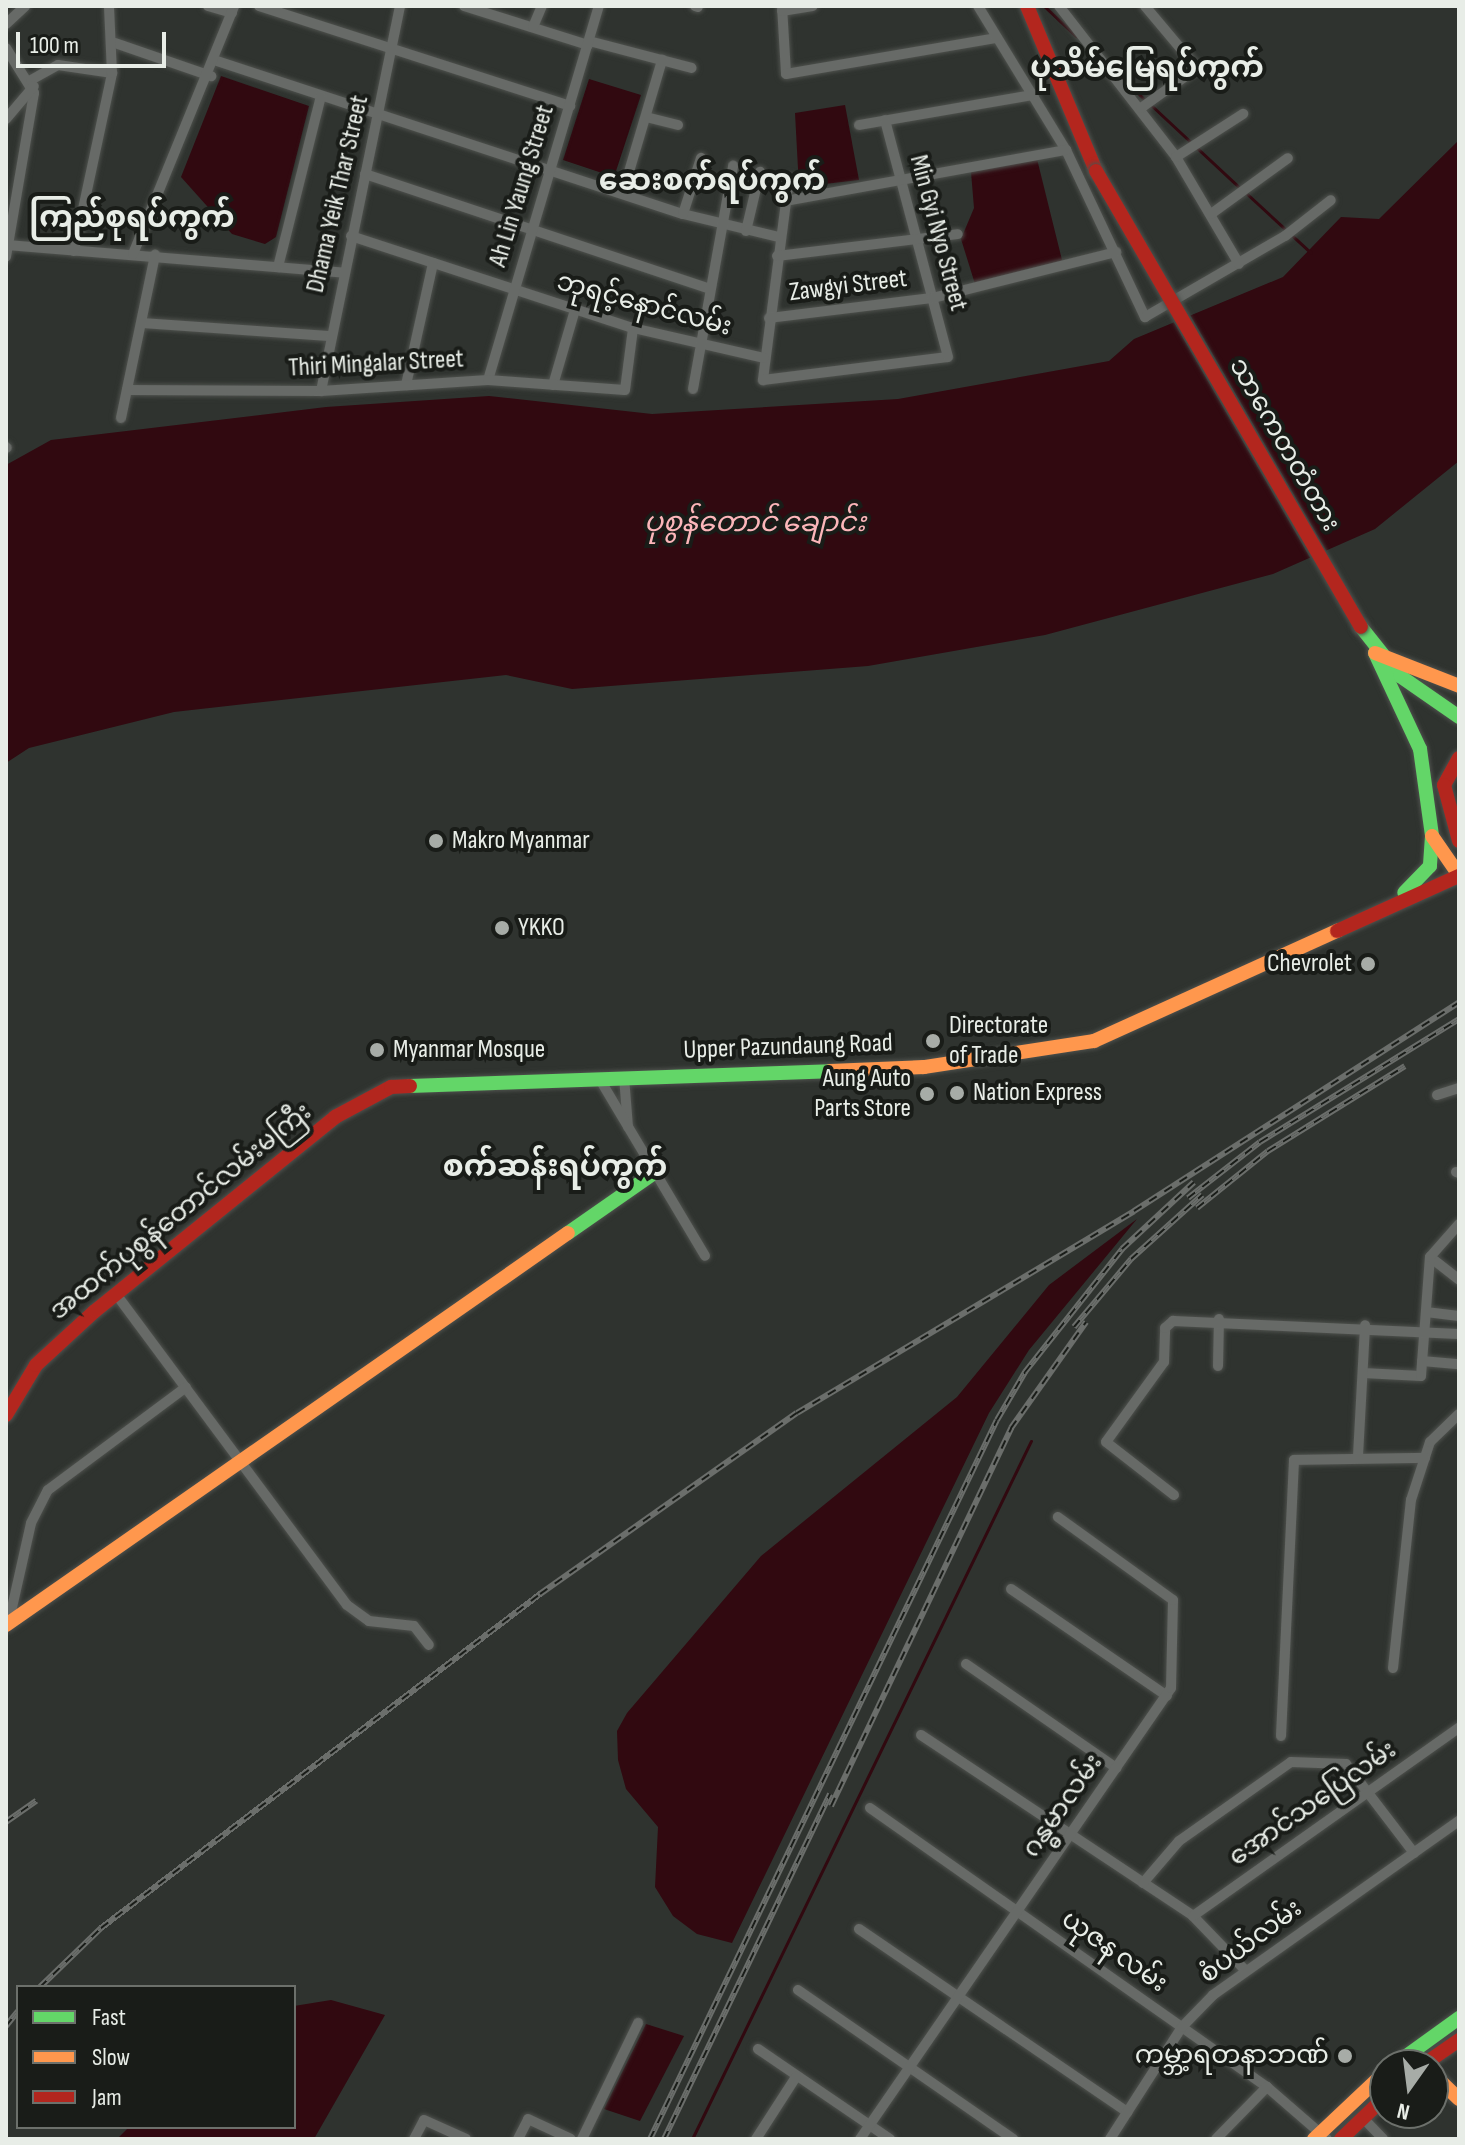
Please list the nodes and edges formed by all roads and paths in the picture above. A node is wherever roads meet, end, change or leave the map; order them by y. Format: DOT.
graph roads {
  1 [pos="25,6"];
  2 [pos="109,6"];
  3 [pos="208,6"];
  4 [pos="259,6"];
  5 [pos="400,6"];
  6 [pos="542,6"];
  7 [pos="599,6"];
  8 [pos="813,6"];
  9 [pos="978,6"];
  10 [pos="1027,6"];
  11 [pos="1059,6"];
  12 [pos="1145,6"];
  13 [pos="471,7"];
  14 [pos="782,8"];
  15 [pos="233,10"];
  16 [pos="6,24"];
  17 [pos="533,27"];
  18 [pos="997,38"];
  19 [pos="115,43"];
  20 [pos="588,43"];
  21 [pos="6,48"];
  22 [pos="392,50"];
  23 [pos="662,60"];
  24 [pos="217,61"];
  25 [pos="692,68"];
  26 [pos="112,73"];
  27 [pos="211,76"];
  28 [pos="32,83"];
  29 [pos="1033,95"];
  30 [pos="321,96"];
  31 [pos="570,106"];
  32 [pos="1141,108"];
  33 [pos="1243,114"];
  34 [pos="379,115"];
  35 [pos="646,117"];
  36 [pos="6,119"];
  37 [pos="885,120"];
  38 [pos="678,125"];
  39 [pos="859,125"];
  40 [pos="1066,150"];
  41 [pos="1176,157"];
  42 [pos="701,158"];
  43 [pos="1288,158"];
  44 [pos="733,166"];
  45 [pos="550,171"];
  46 [pos="760,172"];
  47 [pos="365,174"];
  48 [pos="789,179"];
  49 [pos="902,181"];
  50 [pos="623,192"];
  51 [pos="1331,200"];
  52 [pos="785,201"];
  53 [pos="683,214"];
  54 [pos="1211,214"];
  55 [pos="717,224"];
  56 [pos="532,230"];
  57 [pos="746,231"];
  58 [pos="958,234"];
  59 [pos="351,236"];
  60 [pos="779,237"];
  61 [pos="918,240"];
  62 [pos="7,245"];
  63 [pos="74,251"];
  64 [pos="1116,252"];
  65 [pos="133,254"];
  66 [pos="155,255"];
  67 [pos="777,256"];
  68 [pos="6,257"];
  69 [pos="433,263"];
  70 [pos="1239,264"];
  71 [pos="278,267"];
  72 [pos="343,273"];
  73 [pos="707,288"];
  74 [pos="514,291"];
  75 [pos="933,298"];
  76 [pos="575,310"];
  77 [pos="769,318"];
  78 [pos="142,323"];
  79 [pos="633,328"];
  80 [pos="329,336"];
  81 [pos="698,345"];
  82 [pos="764,358"];
  83 [pos="488,380"];
  84 [pos="406,385"];
  85 [pos="553,385"];
  86 [pos="693,389"];
  87 [pos="127,390"];
  88 [pos="321,391"];
  89 [pos="121,418"];
  90 [pos="1375,653"];
  91 [pos="1459,686"];
  92 [pos="1459,717"];
  93 [pos="1459,758"];
  94 [pos="1432,836"];
  95 [pos="1459,841"];
  96 [pos="1459,875"];
  97 [pos="1395,901"];
  98 [pos="624,1077"];
  99 [pos="599,1078"];
  100 [pos="416,1083"];
  101 [pos="1459,1088"];
  102 [pos="1437,1095"];
  103 [pos="629,1133"];
  104 [pos="651,1175"];
  105 [pos="1459,1224"];
  106 [pos="705,1256"];
  107 [pos="1430,1257"];
  108 [pos="1459,1280"];
  109 [pos="116,1294"];
  110 [pos="1426,1312"];
  111 [pos="1459,1316"];
  112 [pos="1219,1319"];
  113 [pos="1365,1325"];
  114 [pos="1424,1331"];
  115 [pos="1459,1334"];
  116 [pos="1422,1361"];
  117 [pos="1459,1364"];
  118 [pos="1218,1366"];
  119 [pos="1363,1373"];
  120 [pos="186,1387"];
  121 [pos="1459,1414"];
  122 [pos="6,1415"];
  123 [pos="1358,1456"];
  124 [pos="1425,1458"];
  125 [pos="241,1461"];
  126 [pos="1174,1495"];
  127 [pos="1058,1517"];
  128 [pos="1011,1589"];
  129 [pos="8,1623"];
  130 [pos="429,1645"];
  131 [pos="966,1664"];
  132 [pos="1393,1668"];
  133 [pos="1167,1696"];
  134 [pos="1459,1728"];
  135 [pos="921,1735"];
  136 [pos="1281,1736"];
  137 [pos="1116,1768"];
  138 [pos="1368,1792"];
  139 [pos="870,1808"];
  140 [pos="1459,1821"];
  141 [pos="1068,1834"];
  142 [pos="1414,1853"];
  143 [pos="1143,1883"];
  144 [pos="1017,1911"];
  145 [pos="1193,1916"];
  146 [pos="859,1929"];
  147 [pos="1245,1970"];
  148 [pos="798,1990"];
  149 [pos="956,1996"];
  150 [pos="1459,2018"];
  151 [pos="638,2023"];
  152 [pos="1182,2027"];
  153 [pos="758,2049"];
  154 [pos="1416,2049"];
  155 [pos="908,2066"];
  156 [pos="796,2077"];
  157 [pos="1267,2087"];
  158 [pos="1369,2088"];
  159 [pos="1127,2112"];
  160 [pos="1369,2112"];
  161 [pos="1363,2118"];
  162 [pos="869,2125"];
  163 [pos="1320,2137"];
  164 [pos="414,2139"];
  165 [pos="466,2139"];
  166 [pos="518,2139"];
  167 [pos="571,2139"];
  168 [pos="582,2139"];
  169 [pos="756,2139"];
  170 [pos="860,2139"];
  171 [pos="890,2139"];
  172 [pos="1013,2139"];
  173 [pos="1110,2139"];
  174 [pos="1216,2139"];
  175 [pos="1341,2139"];
  176 [pos="1383,2139"];
  1 -- 16 [label="street"];
  2 -- 19 [label="street"];
  3 -- 15 [label="street"];
  4 -- 22 [label="street"];
  5 -- 22 [label="street, Dhama Yeik Thar Street"];
  6 -- 17 [label="street"];
  7 -- 20 [label="street, Ah Lin Yaung Street"];
  8 -- 14 [label="street"];
  9 -- 18 [label="street"];
  10 -- 90 [label="main road, သာကေတတံတား, bridge"];
  11 -- 32 [label="street"];
  12 -- 32 [label="street"];
  13 -- 17 [label="street"];
  14 -- 18 [label="street"];
  15 -- 24 [label="street"];
  17 -- 20 [label="street"];
  18 -- 29 [label="street"];
  19 -- 26 [label="street"];
  19 -- 27 [label="street"];
  20 -- 23 [label="street"];
  20 -- 31 [label="street, Ah Lin Yaung Street"];
  21 -- 28 [label="street"];
  22 -- 31 [label="street"];
  22 -- 34 [label="street, Dhama Yeik Thar Street"];
  23 -- 25 [label="street"];
  23 -- 35 [label="street"];
  24 -- 27 [label="street"];
  24 -- 30 [label="street"];
  26 -- 28 [label="street"];
  26 -- 63 [label="street"];
  27 -- 65 [label="street"];
  28 -- 36 [label="street"];
  28 -- 62 [label="street"];
  29 -- 37 [label="street"];
  29 -- 40 [label="street"];
  30 -- 34 [label="street"];
  30 -- 71 [label="street"];
  31 -- 45 [label="street, Ah Lin Yaung Street"];
  32 -- 41 [label="street"];
  33 -- 41 [label="street"];
  34 -- 45 [label="street"];
  34 -- 47 [label="street, Dhama Yeik Thar Street"];
  35 -- 38 [label="street"];
  35 -- 50 [label="street"];
  37 -- 39 [label="street"];
  37 -- 49 [label="street, Min Gyi Nyo Street"];
  40 -- 49 [label="street"];
  40 -- 64 [label="street"];
  41 -- 54 [label="street"];
  42 -- 53 [label="street"];
  43 -- 54 [label="street"];
  44 -- 55 [label="street"];
  45 -- 50 [label="street"];
  45 -- 56 [label="street, Ah Lin Yaung Street"];
  46 -- 57 [label="street"];
  47 -- 56 [label="street"];
  47 -- 59 [label="street, Dhama Yeik Thar Street"];
  48 -- 52 [label="street"];
  49 -- 52 [label="street"];
  49 -- 61 [label="street, Min Gyi Nyo Street"];
  50 -- 53 [label="street"];
  51 -- 70 [label="street"];
  52 -- 60 [label="street"];
  53 -- 55 [label="street"];
  54 -- 70 [label="street"];
  55 -- 57 [label="street"];
  55 -- 73 [label="street"];
  56 -- 73 [label="street"];
  56 -- 74 [label="street, Ah Lin Yaung Street"];
  57 -- 60 [label="street"];
  58 -- 61 [label="street"];
  59 -- 69 [label="street, ဘုရင့်နောင်လမ်း"];
  59 -- 72 [label="street, Dhama Yeik Thar Street"];
  60 -- 67 [label="street"];
  61 -- 67 [label="street"];
  61 -- 75 [label="street, Min Gyi Nyo Street"];
  62 -- 63 [label="street"];
  62 -- 68 [label="street"];
  63 -- 65 [label="street"];
  64 -- 70 [label="street"];
  64 -- 75 [label="street, Zawgyi Street"];
  65 -- 66 [label="street"];
  66 -- 71 [label="street"];
  66 -- 78 [label="street"];
  67 -- 77 [label="street"];
  69 -- 74 [label="street, ဘုရင့်နောင်လမ်း"];
  69 -- 84 [label="street"];
  71 -- 72 [label="street"];
  72 -- 80 [label="street, Dhama Yeik Thar Street"];
  73 -- 81 [label="street"];
  74 -- 76 [label="street, ဘုရင့်နောင်လမ်း"];
  74 -- 83 [label="street, Ah Lin Yaung Street"];
  75 -- 77 [label="street, Zawgyi Street"];
  75 -- 82 [label="street, Min Gyi Nyo Street"];
  76 -- 79 [label="street, ဘုရင့်နောင်လမ်း"];
  76 -- 85 [label="street"];
  77 -- 82 [label="street"];
  78 -- 80 [label="street"];
  78 -- 87 [label="street"];
  79 -- 81 [label="street, ဘုရင့်နောင်လမ်း"];
  79 -- 85 [label="street, Thiri Mingalar Street"];
  80 -- 88 [label="street, Dhama Yeik Thar Street"];
  81 -- 82 [label="street, ဘုရင့်နောင်လမ်း"];
  81 -- 86 [label="street"];
  83 -- 84 [label="street, Thiri Mingalar Street"];
  83 -- 85 [label="street, Thiri Mingalar Street"];
  84 -- 88 [label="street, Thiri Mingalar Street"];
  87 -- 88 [label="street, Thiri Mingalar Street"];
  87 -- 89 [label="street"];
  90 -- 91 [label="main road"];
  90 -- 92 [label="main road, သာကေတတံတား"];
  90 -- 94 [label="main road"];
  93 -- 95 [label="main road"];
  94 -- 96 [label="main road"];
  94 -- 97 [label="main road"];
  96 -- 97 [label="main road, Upper Pazundaung Road"];
  97 -- 98 [label="main road, Upper Pazundaung Road"];
  98 -- 99 [label="main road, Upper Pazundaung Road"];
  98 -- 103 [label="street"];
  99 -- 100 [label="main road, Upper Pazundaung Road"];
  99 -- 103 [label="street"];
  100 -- 109 [label="main road, အထက်ပုစွန်တောင်လမ်းမကြီး"];
  101 -- 102 [label="street"];
  103 -- 104 [label="street"];
  104 -- 106 [label="street"];
  104 -- 125 [label="main road"];
  105 -- 107 [label="street"];
  107 -- 108 [label="street"];
  107 -- 110 [label="street"];
  109 -- 120 [label="street"];
  109 -- 122 [label="main road, အထက်ပုစွန်တောင်လမ်းမကြီး"];
  110 -- 111 [label="street"];
  110 -- 114 [label="street"];
  112 -- 113 [label="street"];
  112 -- 118 [label="street"];
  112 -- 126 [label="street"];
  113 -- 114 [label="street"];
  113 -- 119 [label="street"];
  114 -- 115 [label="street"];
  114 -- 116 [label="street"];
  116 -- 117 [label="street"];
  116 -- 119 [label="street"];
  119 -- 123 [label="street"];
  120 -- 125 [label="street"];
  120 -- 129 [label="street"];
  121 -- 124 [label="street"];
  123 -- 124 [label="street"];
  123 -- 136 [label="street"];
  124 -- 132 [label="street"];
  125 -- 129 [label="main road"];
  125 -- 130 [label="street"];
  127 -- 133 [label="street"];
  128 -- 133 [label="street"];
  131 -- 137 [label="street"];
  133 -- 137 [label="street, ဂန္ဓမာလမ်း"];
  134 -- 138 [label="street, အောင်သပြေလမ်း"];
  135 -- 141 [label="street"];
  137 -- 141 [label="street, ဂန္ဓမာလမ်း"];
  138 -- 142 [label="street"];
  138 -- 143 [label="street"];
  138 -- 145 [label="street, အောင်သပြေလမ်း"];
  139 -- 144 [label="street, ယုဇန လမ်း"];
  140 -- 142 [label="street, စံပယ်လမ်း"];
  141 -- 143 [label="street"];
  141 -- 144 [label="street, ဂန္ဓမာလမ်း"];
  142 -- 147 [label="street, စံပယ်လမ်း"];
  143 -- 145 [label="street"];
  144 -- 149 [label="street, ဂန္ဓမာလမ်း"];
  144 -- 152 [label="street, ယုဇန လမ်း"];
  145 -- 147 [label="street"];
  146 -- 149 [label="street"];
  147 -- 152 [label="street, စံပယ်လမ်း"];
  148 -- 155 [label="street"];
  149 -- 155 [label="street, ဂန္ဓမာလမ်း"];
  149 -- 159 [label="street"];
  150 -- 154 [label="main road"];
  151 -- 168 [label="street"];
  152 -- 157 [label="street, ယုဇန လမ်း"];
  152 -- 159 [label="street, စံပယ်လမ်း"];
  153 -- 156 [label="street"];
  155 -- 162 [label="street, ဂန္ဓမာလမ်း"];
  155 -- 172 [label="street"];
  156 -- 162 [label="street"];
  156 -- 169 [label="street"];
  157 -- 163 [label="street, ယုဇန လမ်း"];
  157 -- 174 [label="street"];
  158 -- 163 [label="main road"];
  159 -- 173 [label="street, စံပယ်လမ်း"];
  160 -- 161 [label="main road"];
  161 -- 175 [label="main road"];
  161 -- 176 [label="street"];
  162 -- 170 [label="street, ဂန္ဓမာလမ်း"];
  162 -- 171 [label="street"];
  164 -- 165 [label="street"];
  166 -- 167 [label="street"];
}
